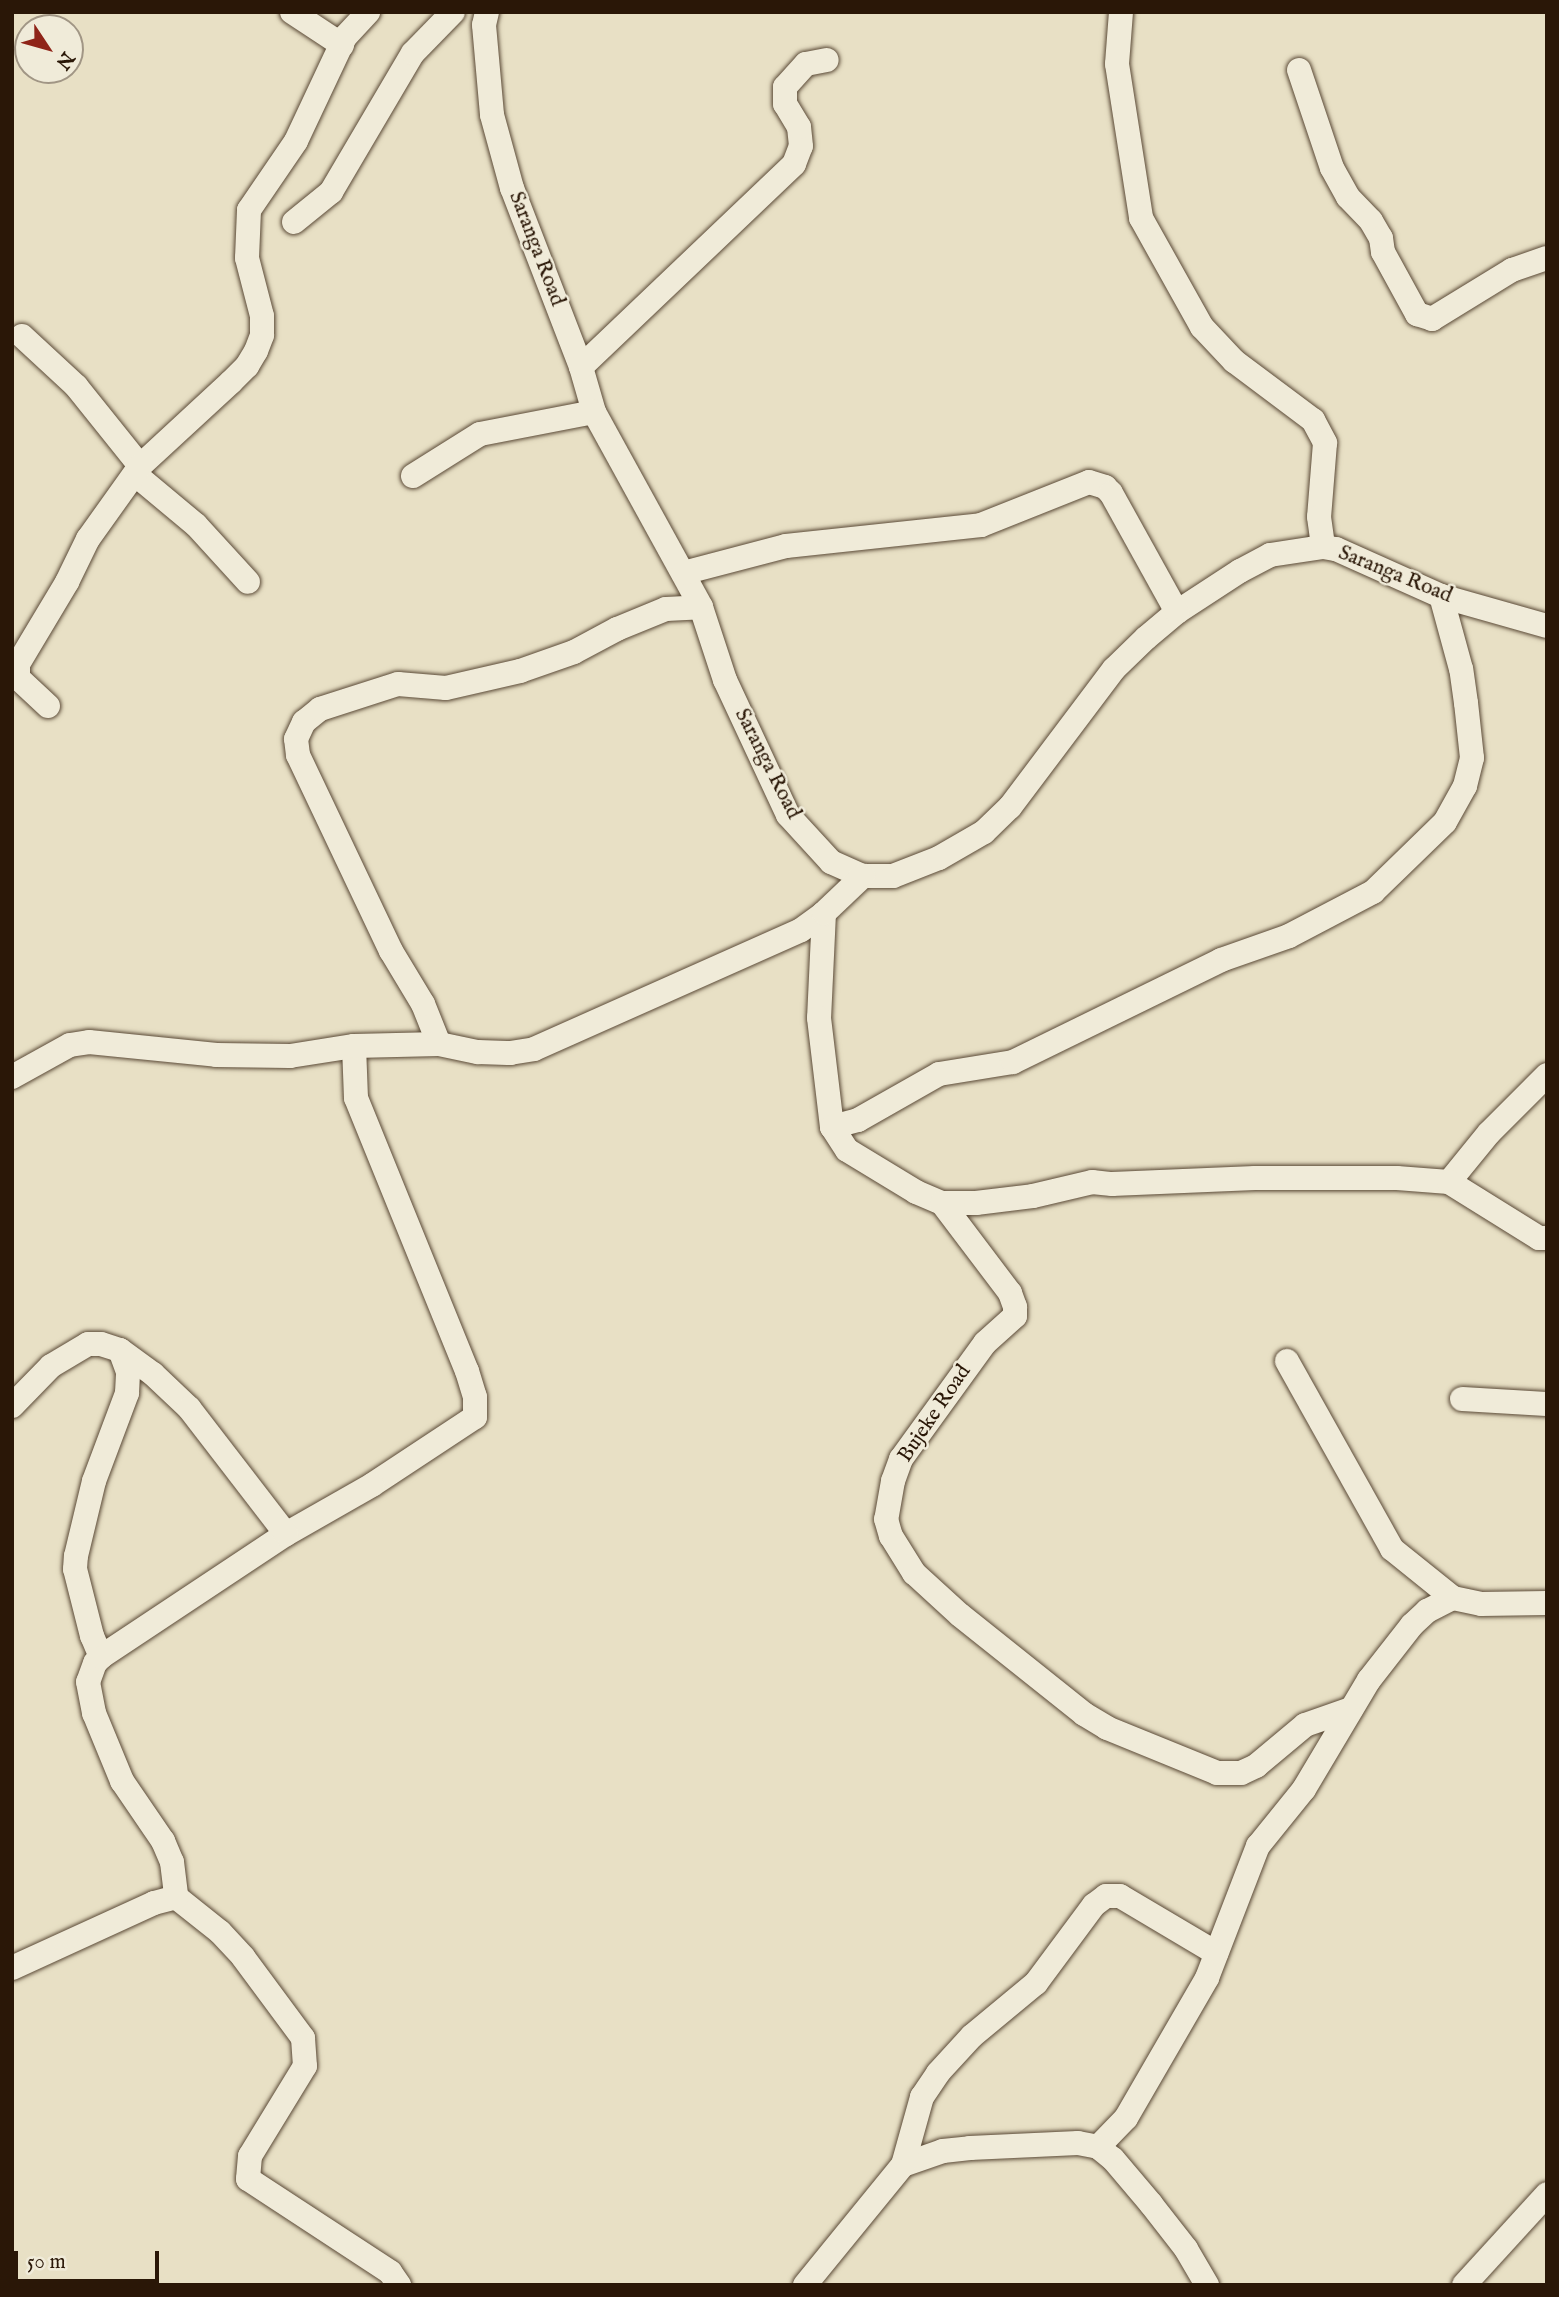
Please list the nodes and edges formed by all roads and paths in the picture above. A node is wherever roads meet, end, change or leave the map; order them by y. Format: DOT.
graph roads {
  1 [pos="292,12"];
  2 [pos="368,12"];
  3 [pos="456,12"];
  4 [pos="1121,12"];
  5 [pos="486,19"];
  6 [pos="342,45"];
  7 [pos="827,60"];
  8 [pos="1299,71"];
  9 [pos="294,222"];
  10 [pos="1547,258"];
  11 [pos="22,337"];
  12 [pos="581,367"];
  13 [pos="594,412"];
  14 [pos="138,470"];
  15 [pos="413,476"];
  16 [pos="1323,547"];
  17 [pos="683,573"];
  18 [pos="248,582"];
  19 [pos="1441,596"];
  20 [pos="701,607"];
  21 [pos="1177,612"];
  22 [pos="1547,626"];
  23 [pos="47,706"];
  24 [pos="863,876"];
  25 [pos="824,913"];
  26 [pos="439,1044"];
  27 [pos="354,1046"];
  28 [pos="1547,1075"];
  29 [pos="12,1077"];
  30 [pos="832,1127"];
  31 [pos="1449,1182"];
  32 [pos="942,1203"];
  33 [pos="1547,1238"];
  34 [pos="120,1350"];
  35 [pos="1287,1361"];
  36 [pos="1462,1399"];
  37 [pos="1547,1404"];
  38 [pos="12,1406"];
  39 [pos="286,1534"];
  40 [pos="1453,1598"];
  41 [pos="1547,1603"];
  42 [pos="101,1657"];
  43 [pos="1351,1709"];
  44 [pos="176,1897"];
  45 [pos="1216,1953"];
  46 [pos="12,1968"];
  47 [pos="1098,2147"];
  48 [pos="903,2165"];
  49 [pos="1547,2194"];
  50 [pos="399,2285"];
  51 [pos="805,2285"];
  52 [pos="1207,2285"];
  53 [pos="1464,2285"];
  1 -- 6 [label="street"];
  2 -- 6 [label="street"];
  3 -- 5 [label="street"];
  3 -- 9 [label="street"];
  4 -- 16 [label="street"];
  5 -- 12 [label="street, Saranga Road"];
  6 -- 14 [label="street"];
  7 -- 12 [label="street"];
  8 -- 10 [label="street"];
  11 -- 14 [label="street"];
  12 -- 13 [label="street, Saranga Road"];
  13 -- 15 [label="street"];
  13 -- 17 [label="street, Saranga Road"];
  14 -- 18 [label="street"];
  14 -- 23 [label="street"];
  16 -- 19 [label="street, Saranga Road"];
  16 -- 21 [label="street, Saranga Road"];
  17 -- 20 [label="street, Saranga Road"];
  17 -- 21 [label="street"];
  19 -- 22 [label="street, Saranga Road"];
  19 -- 30 [label="street"];
  20 -- 24 [label="street, Saranga Road"];
  20 -- 26 [label="street"];
  21 -- 24 [label="street, Saranga Road"];
  24 -- 25 [label="street"];
  25 -- 26 [label="street"];
  25 -- 30 [label="street"];
  26 -- 27 [label="street"];
  27 -- 29 [label="street"];
  27 -- 39 [label="street"];
  28 -- 31 [label="street"];
  30 -- 32 [label="street, Bujeke Road"];
  31 -- 32 [label="street"];
  31 -- 33 [label="street"];
  32 -- 43 [label="street, Bujeke Road"];
  34 -- 38 [label="street"];
  34 -- 39 [label="street"];
  34 -- 42 [label="street"];
  35 -- 40 [label="street"];
  36 -- 37 [label="street"];
  39 -- 42 [label="street"];
  40 -- 41 [label="street"];
  40 -- 43 [label="street"];
  42 -- 44 [label="street"];
  43 -- 45 [label="street"];
  44 -- 46 [label="street"];
  44 -- 50 [label="street"];
  45 -- 47 [label="street"];
  45 -- 48 [label="street"];
  47 -- 48 [label="street"];
  47 -- 52 [label="street"];
  48 -- 51 [label="street"];
  49 -- 53 [label="street"];
}
